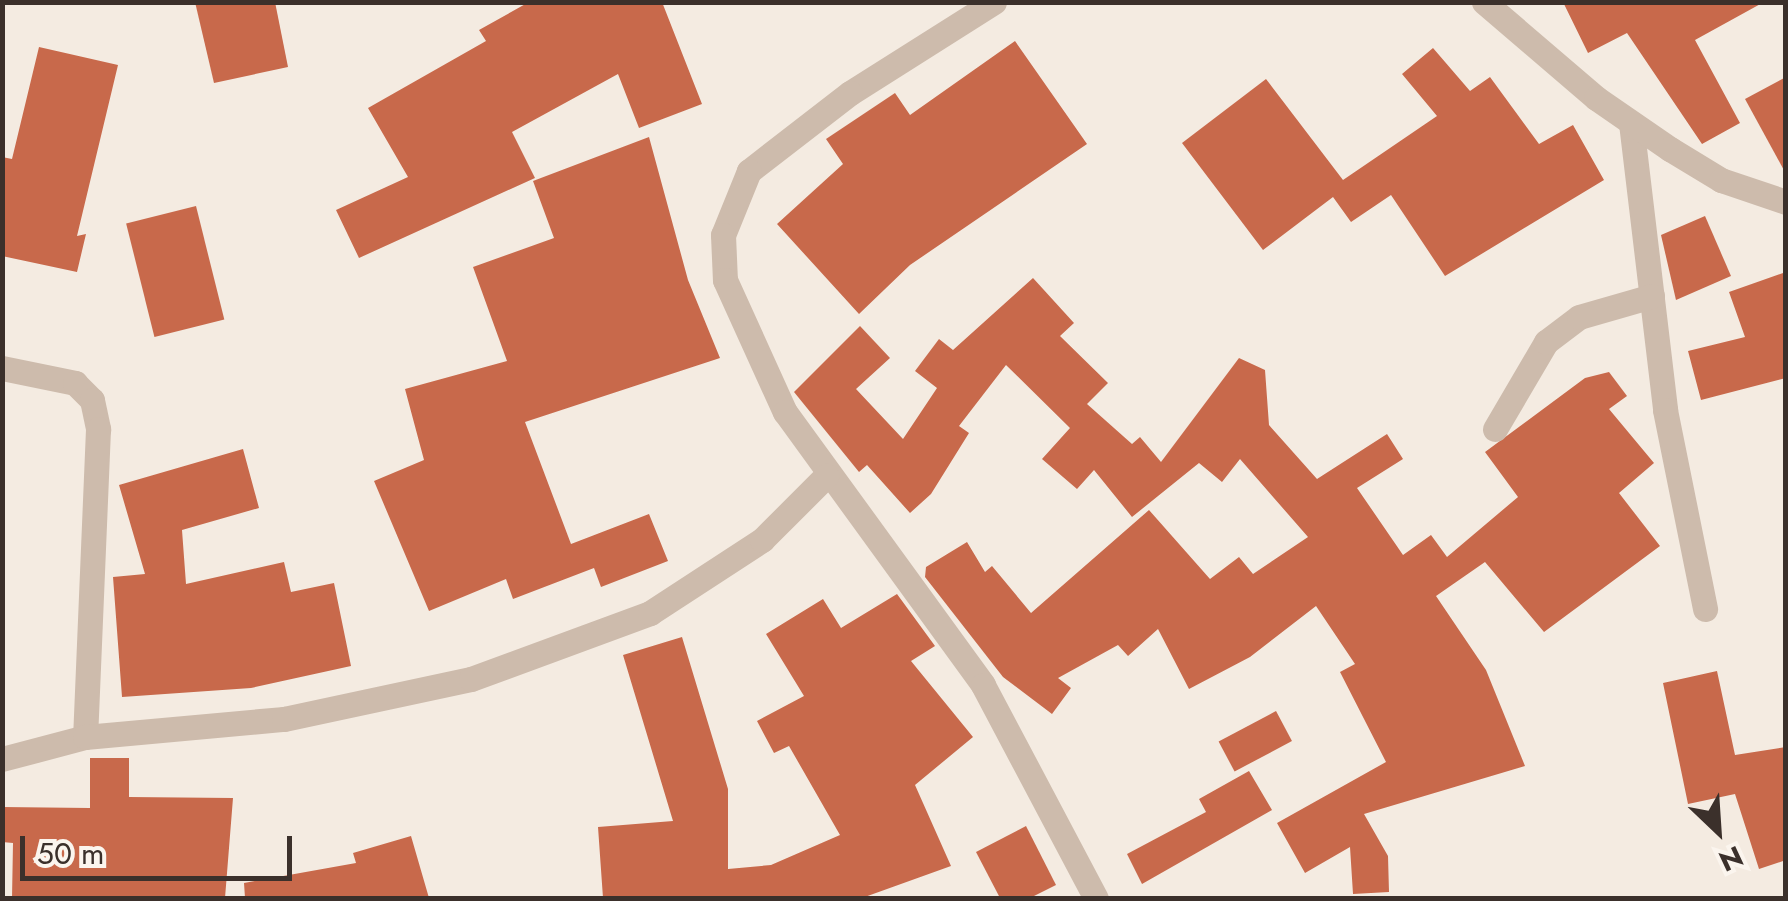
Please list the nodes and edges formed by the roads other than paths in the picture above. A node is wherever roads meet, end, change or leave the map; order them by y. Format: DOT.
graph roads {
  1 [pos="994,2"];
  2 [pos="1484,2"];
  3 [pos="1632,123"];
  4 [pos="1786,202"];
  5 [pos="1652,296"];
  6 [pos="2,368"];
  7 [pos="1495,429"];
  8 [pos="826,476"];
  9 [pos="1704,609"];
  10 [pos="85,737"];
  11 [pos="2,760"];
  12 [pos="1096,898"];
  1 -- 8 [label="street"];
  2 -- 3 [label="street"];
  3 -- 4 [label="street"];
  3 -- 5 [label="street"];
  5 -- 7 [label="street"];
  5 -- 9 [label="street"];
  6 -- 10 [label="street"];
  8 -- 10 [label="street"];
  8 -- 12 [label="street"];
  10 -- 11 [label="street"];
}
